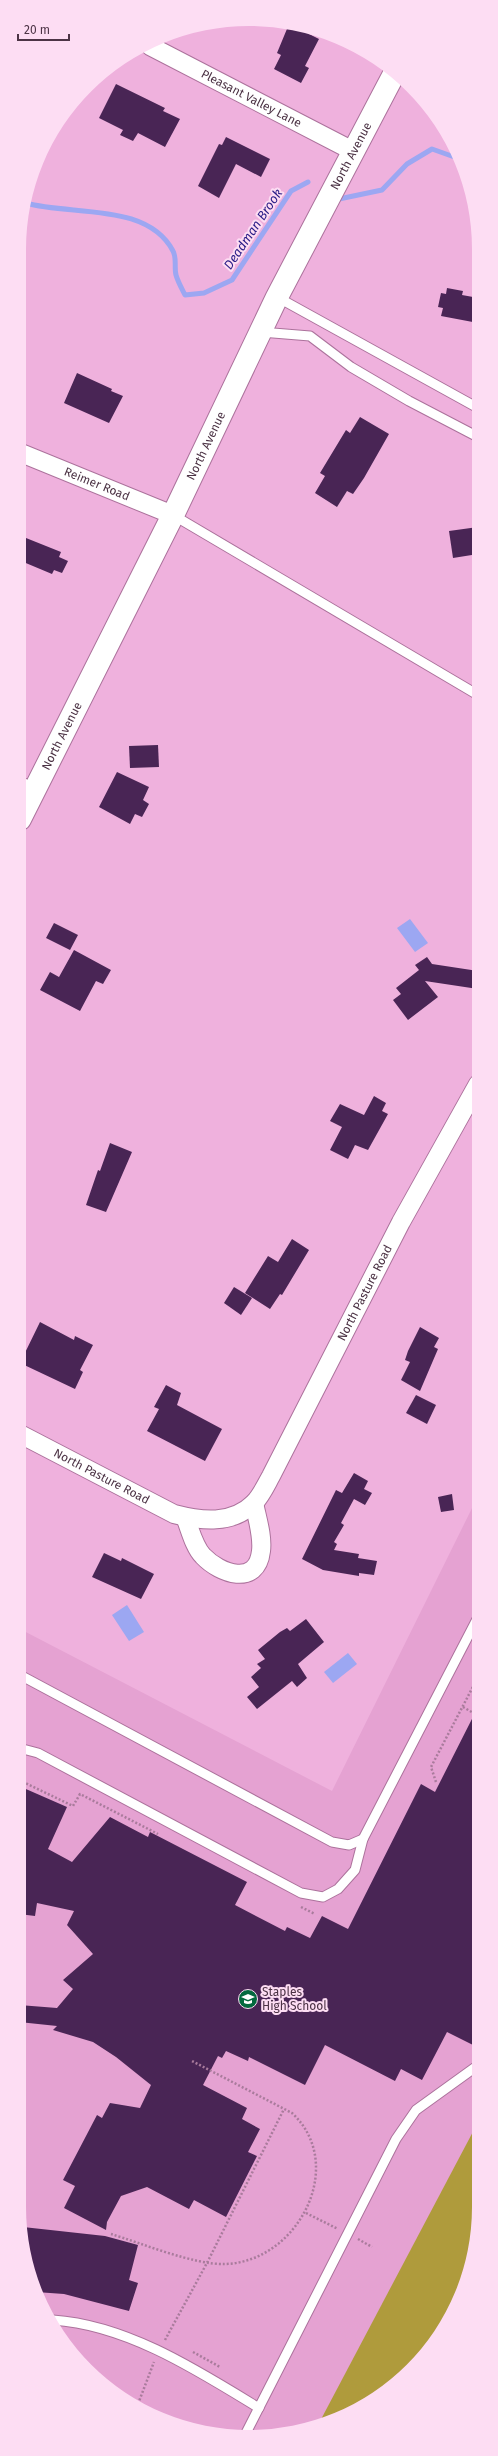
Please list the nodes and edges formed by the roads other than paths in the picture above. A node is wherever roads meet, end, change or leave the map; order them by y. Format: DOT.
graph roads {
  1 [pos="153,48"];
  2 [pos="392,78"];
  3 [pos="353,151"];
  4 [pos="277,297"];
  5 [pos="260,332"];
  6 [pos="472,405"];
  7 [pos="472,434"];
  8 [pos="26,455"];
  9 [pos="173,515"];
  10 [pos="472,691"];
  11 [pos="27,789"];
  12 [pos="472,1095"];
  13 [pos="26,1437"];
  14 [pos="254,1503"];
  15 [pos="185,1517"];
  16 [pos="472,1630"];
  17 [pos="26,1678"];
  18 [pos="26,1750"];
  19 [pos="363,1839"];
  20 [pos="472,2070"];
  21 [pos="57,2320"];
  22 [pos="259,2408"];
  23 [pos="248,2430"];
  1 -- 3 [label="street, Pleasant Valley Lane"];
  2 -- 3 [label="street, North Avenue"];
  3 -- 4 [label="street, North Avenue"];
  4 -- 5 [label="street, North Avenue"];
  4 -- 6 [label="lane"];
  5 -- 7 [label="lane"];
  5 -- 9 [label="street, North Avenue"];
  8 -- 9 [label="street, Reimer Road"];
  9 -- 10 [label="lane"];
  9 -- 11 [label="street, North Avenue"];
  12 -- 14 [label="street, North Pasture Road"];
  13 -- 15 [label="street, North Pasture Road"];
  14 -- 15 [label="street, North Pasture Road"];
  14 -- 15 [label="street"];
  16 -- 19 [label="lane"];
  17 -- 19 [label="lane"];
  18 -- 19 [label="lane"];
  20 -- 22 [label="lane"];
  21 -- 22 [label="lane"];
  22 -- 23 [label="lane"];
}
